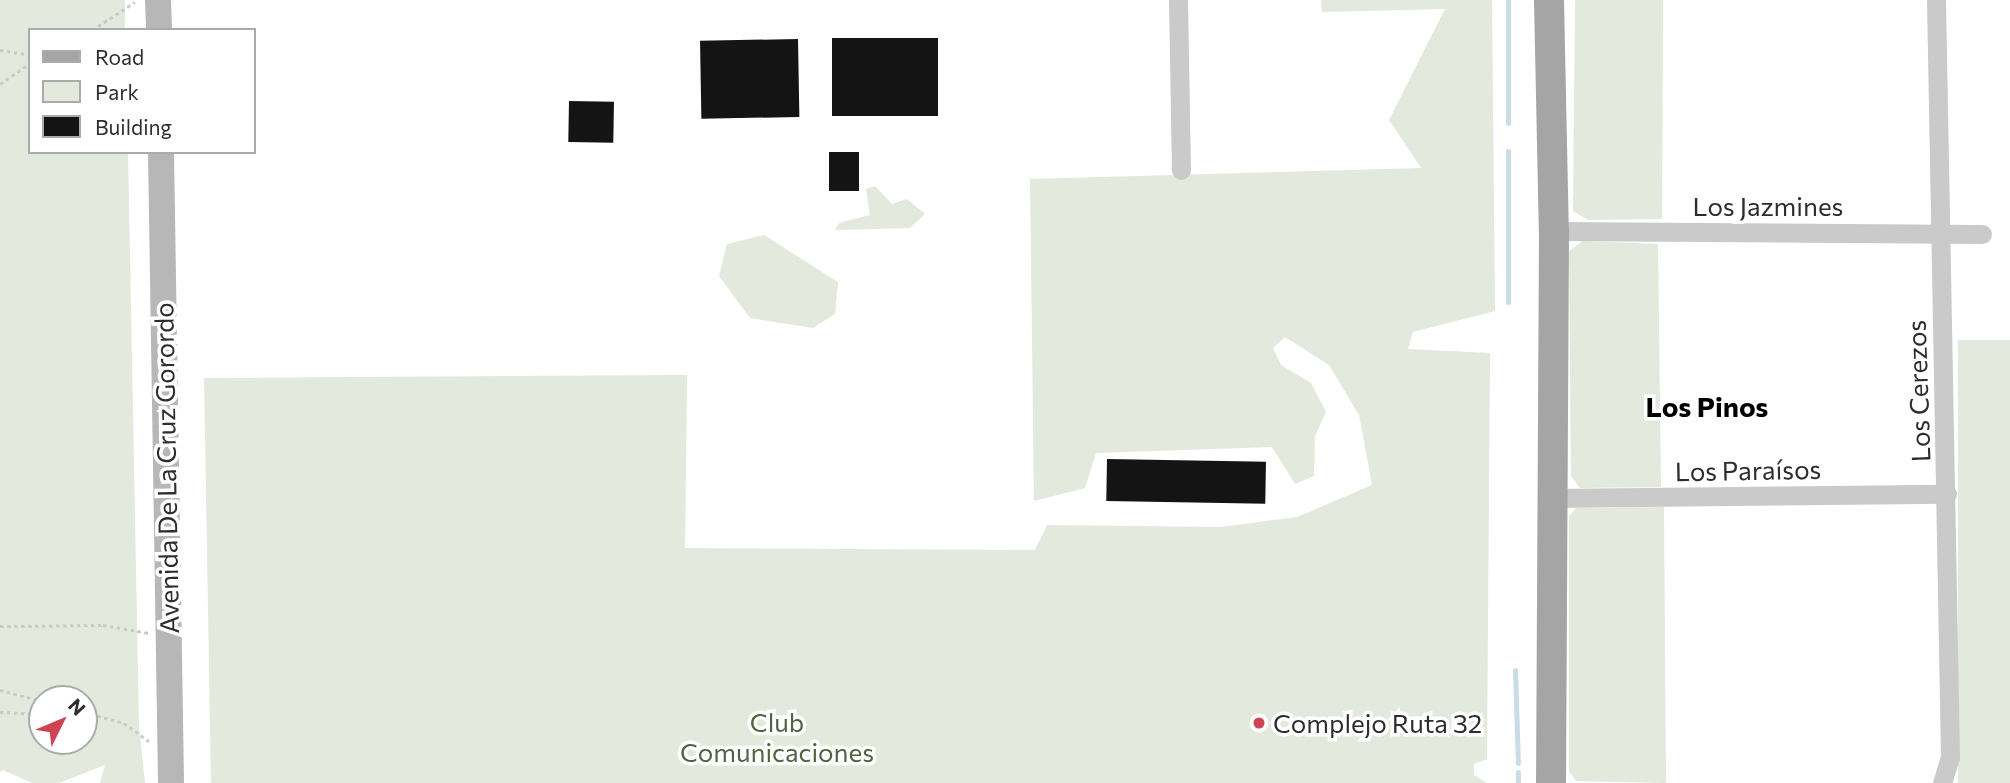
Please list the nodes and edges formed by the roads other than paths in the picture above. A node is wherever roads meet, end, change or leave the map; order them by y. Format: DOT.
graph roads {
  1 [pos="158,0"];
  2 [pos="1178,0"];
  3 [pos="1549,0"];
  4 [pos="1936,0"];
  5 [pos="159,28"];
  6 [pos="161,154"];
  7 [pos="1181,170"];
  8 [pos="1554,231"];
  9 [pos="1940,233"];
  10 [pos="1982,234"];
  11 [pos="1947,494"];
  12 [pos="1550,498"];
  13 [pos="171,771"];
  14 [pos="1943,781"];
  15 [pos="1552,783"];
  1 -- 5 [label="main road"];
  2 -- 7 [label="street"];
  3 -- 8 [label="main road"];
  4 -- 9 [label="street, Los Cerezos"];
  6 -- 13 [label="main road, Avenida De La Cruz Gorordo"];
  8 -- 9 [label="street, Los Jazmines"];
  8 -- 12 [label="main road"];
  9 -- 10 [label="street, Los Jazmines"];
  9 -- 11 [label="street, Los Cerezos"];
  11 -- 12 [label="street, Los Paraísos"];
  11 -- 14 [label="street, Los Cerezos"];
  12 -- 15 [label="main road"];
}
